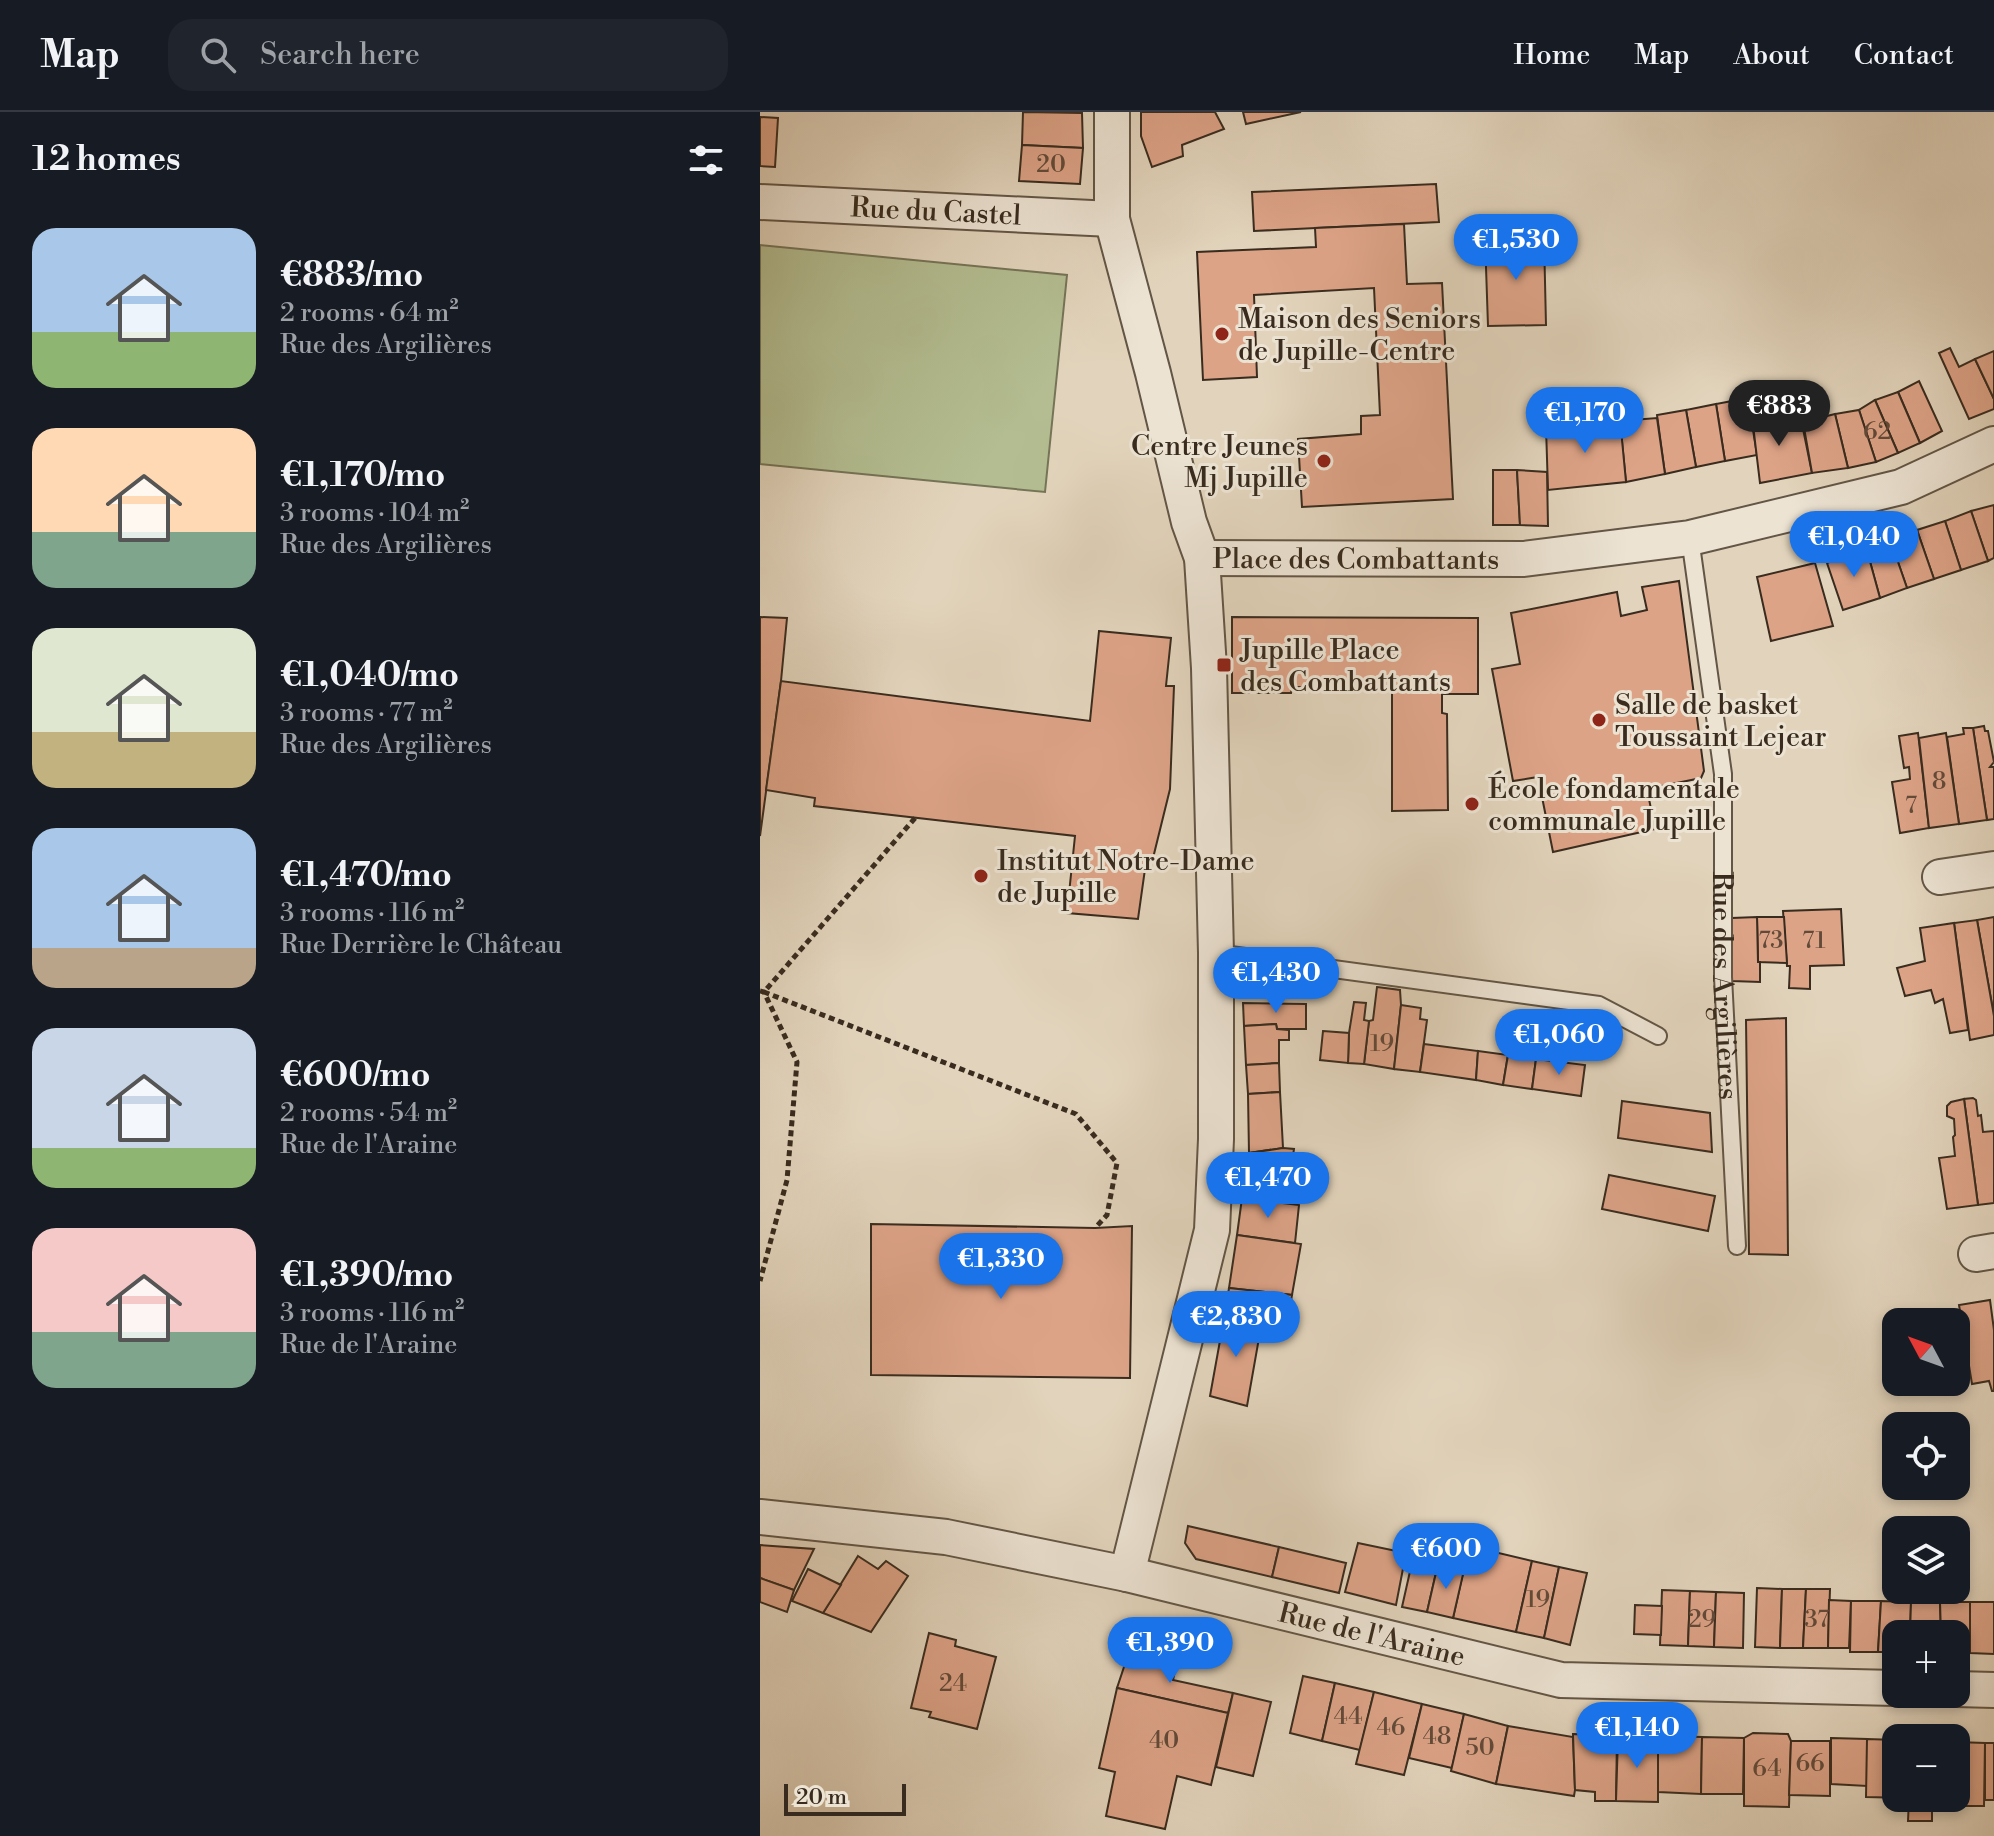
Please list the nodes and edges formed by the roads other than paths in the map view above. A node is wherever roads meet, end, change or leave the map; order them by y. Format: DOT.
graph roads {
  1 [pos="1112,112"];
  2 [pos="760,202"];
  3 [pos="1112,219"];
  4 [pos="1994,444"];
  5 [pos="1690,538"];
  6 [pos="1202,558"];
  7 [pos="1994,869"];
  8 [pos="1940,877"];
  9 [pos="1216,953"];
  10 [pos="1658,1036"];
  11 [pos="1737,1246"];
  12 [pos="760,1517"];
  13 [pos="1127,1574"];
  14 [pos="1882,1688"];
  15 [pos="1970,1689"];
  16 [pos="1994,1690"];
  1 -- 3 [label="street, Place des Combattants"];
  2 -- 3 [label="street, Rue du Castel"];
  3 -- 6 [label="street, Place des Combattants"];
  4 -- 5 [label="street"];
  5 -- 6 [label="street, Place des Combattants"];
  5 -- 11 [label="lane, Rue des Argilières"];
  6 -- 9 [label="street"];
  7 -- 8 [label="street"];
  9 -- 10 [label="lane"];
  9 -- 13 [label="street"];
  12 -- 13 [label="street, Rue de l'Araine"];
  13 -- 14 [label="street, Rue de l'Araine"];
  15 -- 16 [label="street"];
}
